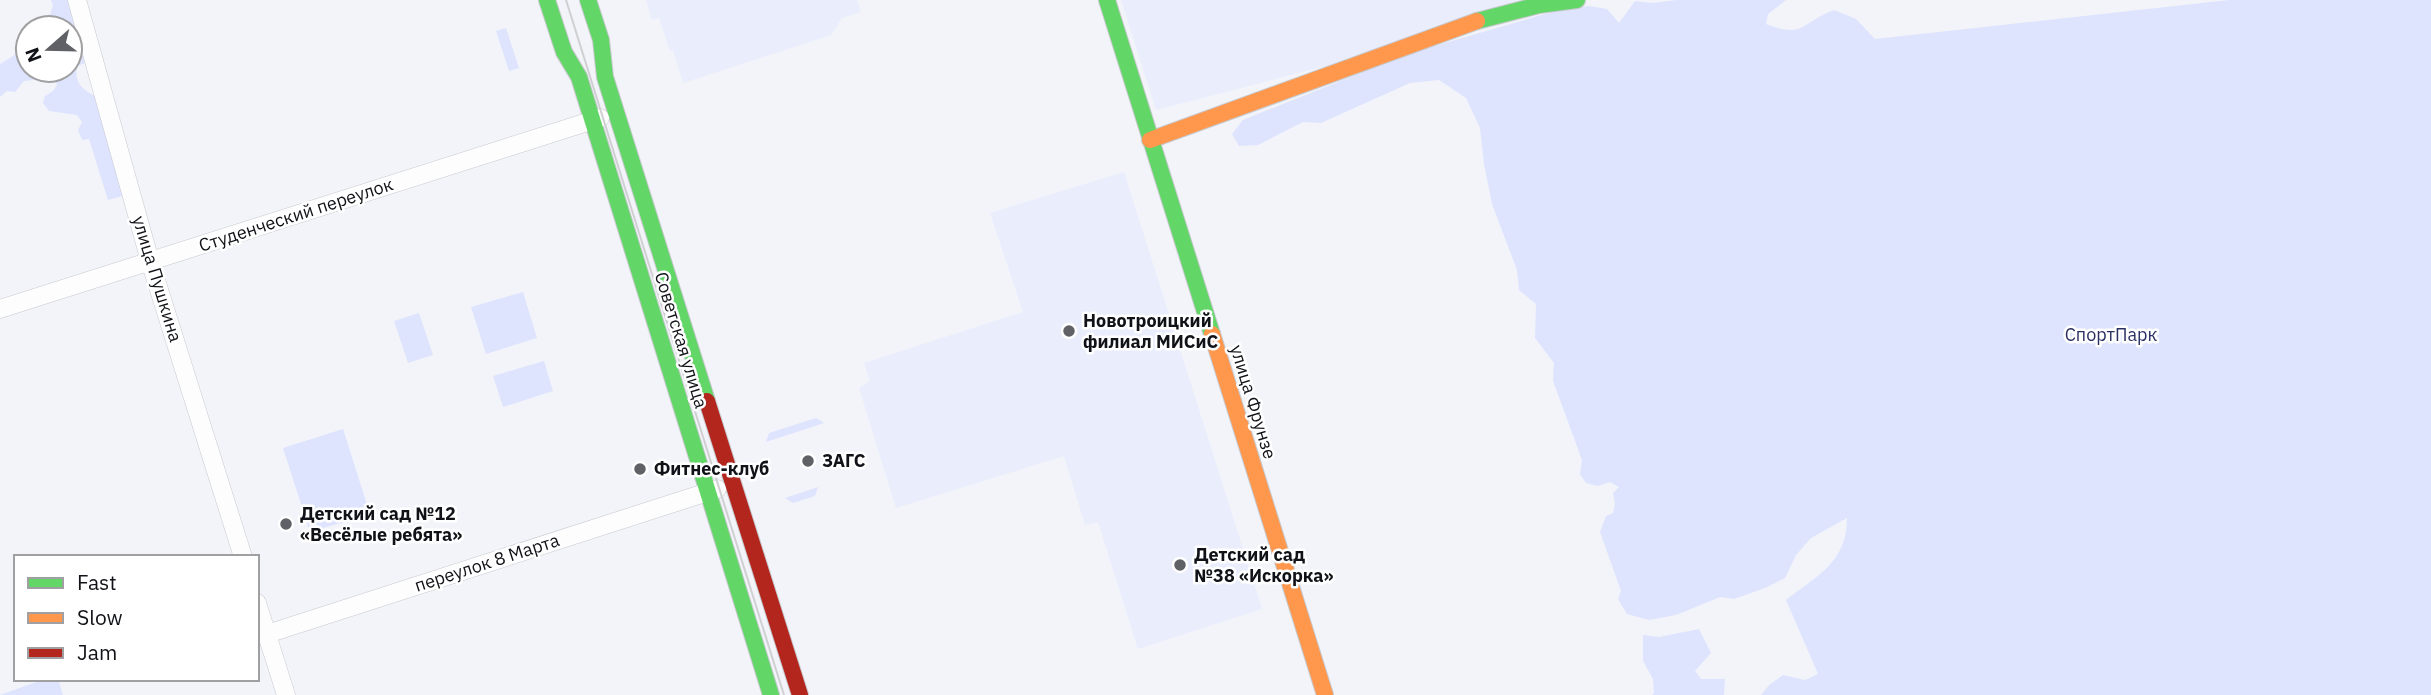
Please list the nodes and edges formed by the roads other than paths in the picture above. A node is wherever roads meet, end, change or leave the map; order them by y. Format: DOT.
graph roads {
  1 [pos="77,0"];
  2 [pos="547,0"];
  3 [pos="588,0"];
  4 [pos="1107,0"];
  5 [pos="1577,0"];
  6 [pos="616,113"];
  7 [pos="592,121"];
  8 [pos="1150,139"];
  9 [pos="150,261"];
  10 [pos="0,309"];
  11 [pos="733,484"];
  12 [pos="708,492"];
  13 [pos="242,555"];
  14 [pos="259,609"];
  15 [pos="267,634"];
  16 [pos="286,695"];
  17 [pos="771,695"];
  18 [pos="800,695"];
  19 [pos="1325,695"];
  1 -- 9 [label="street, улица Пушкина"];
  2 -- 7 [label="main road, Советская улица"];
  3 -- 6 [label="main road, Советская улица"];
  4 -- 8 [label="main road, улица Фрунзе"];
  5 -- 8 [label="main road"];
  6 -- 7 [label="street, Студенческий переулок"];
  6 -- 11 [label="main road, Советская улица"];
  7 -- 9 [label="street, Студенческий переулок"];
  7 -- 12 [label="main road, Советская улица"];
  8 -- 19 [label="main road, улица Фрунзе"];
  9 -- 10 [label="street, Студенческий переулок"];
  9 -- 13 [label="street, улица Пушкина"];
  11 -- 12 [label="street, переулок 8 Марта"];
  11 -- 18 [label="main road, Советская улица"];
  12 -- 15 [label="street, переулок 8 Марта"];
  12 -- 17 [label="main road, Советская улица"];
  14 -- 15 [label="street"];
  15 -- 16 [label="street"];
}
